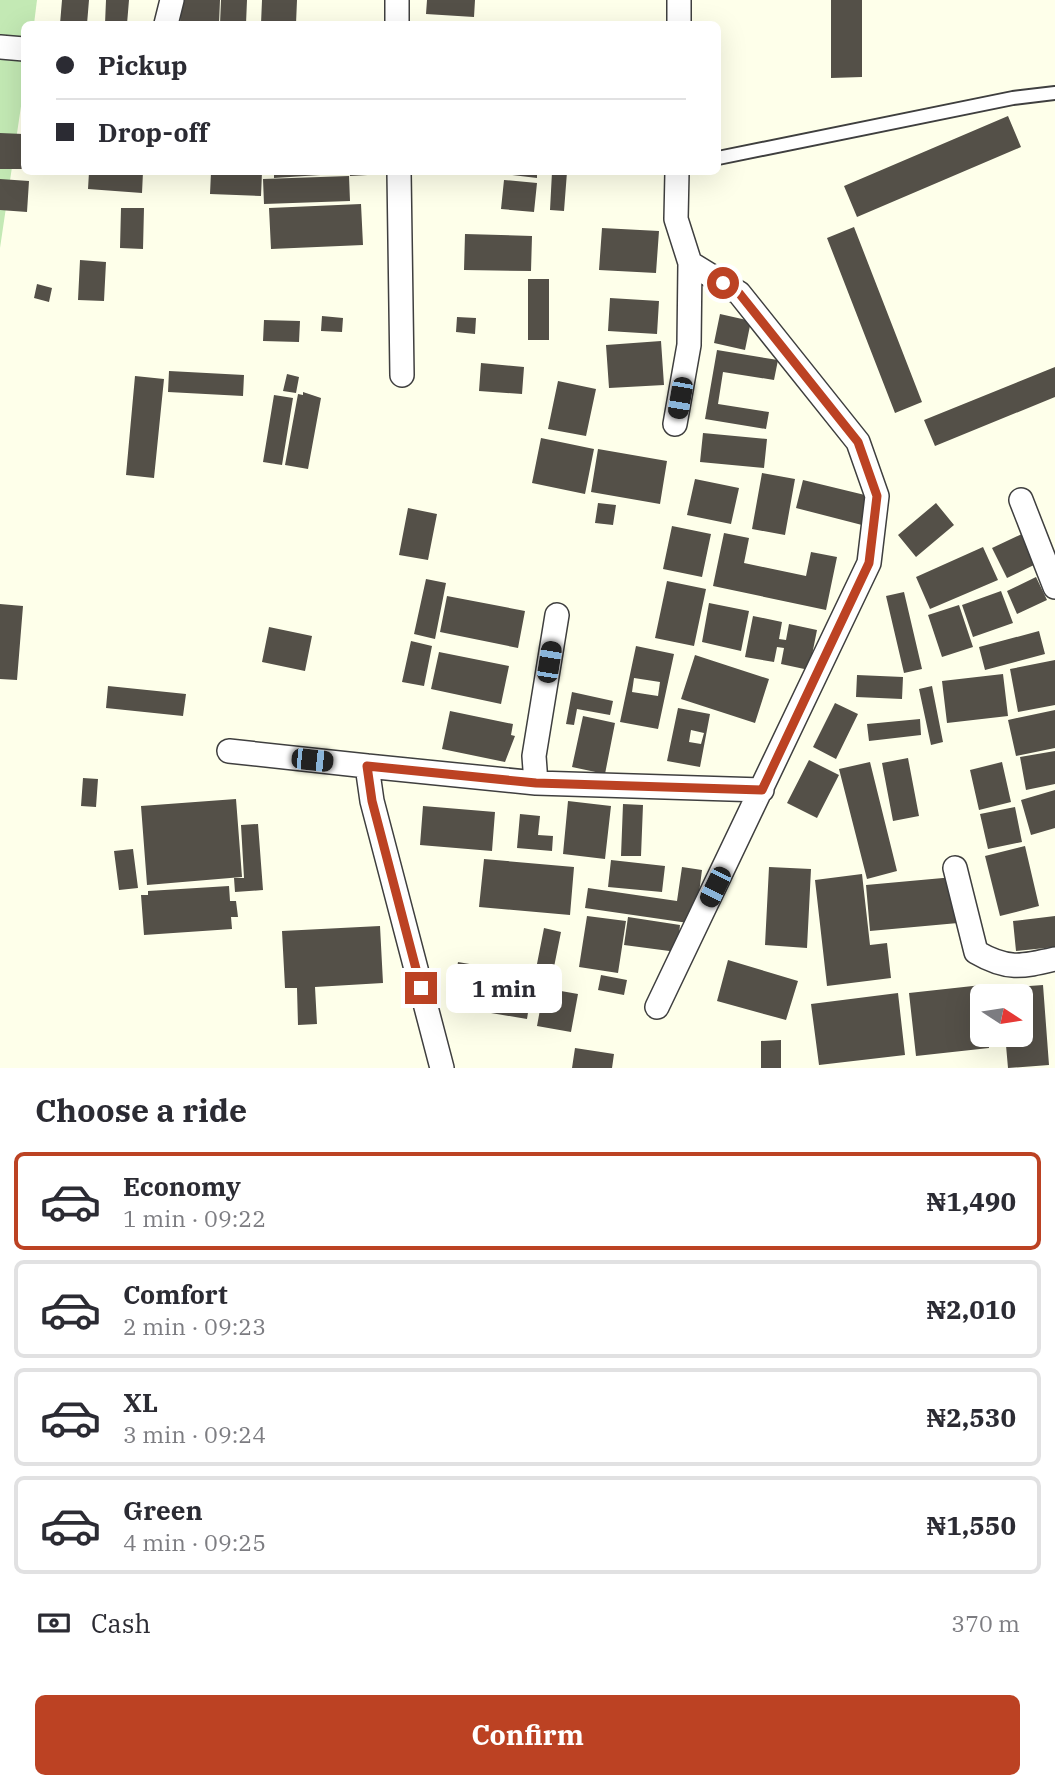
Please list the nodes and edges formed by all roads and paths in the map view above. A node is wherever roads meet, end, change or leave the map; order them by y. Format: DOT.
graph roads {
  1 [pos="172,0"];
  2 [pos="397,0"];
  3 [pos="679,0"];
  4 [pos="167,21"];
  5 [pos="397,21"];
  6 [pos="679,21"];
  7 [pos="0,47"];
  8 [pos="21,49"];
  9 [pos="1055,93"];
  10 [pos="721,158"];
  11 [pos="399,175"];
  12 [pos="677,175"];
  13 [pos="690,263"];
  14 [pos="402,375"];
  15 [pos="675,424"];
  16 [pos="1021,500"];
  17 [pos="1055,587"];
  18 [pos="557,615"];
  19 [pos="229,751"];
  20 [pos="367,766"];
  21 [pos="536,783"];
  22 [pos="762,790"];
  23 [pos="955,868"];
  24 [pos="1055,959"];
  25 [pos="657,1007"];
  26 [pos="442,1068"];
  1 -- 4 [label="street"];
  2 -- 5 [label="street"];
  3 -- 6 [label="street"];
  7 -- 8 [label="street"];
  9 -- 10 [label="lane"];
  11 -- 14 [label="street"];
  12 -- 13 [label="street"];
  13 -- 15 [label="street"];
  13 -- 22 [label="street"];
  16 -- 17 [label="street"];
  18 -- 21 [label="street"];
  19 -- 20 [label="street"];
  20 -- 21 [label="street"];
  20 -- 26 [label="street"];
  21 -- 22 [label="street"];
  22 -- 25 [label="street"];
  23 -- 24 [label="street"];
}
